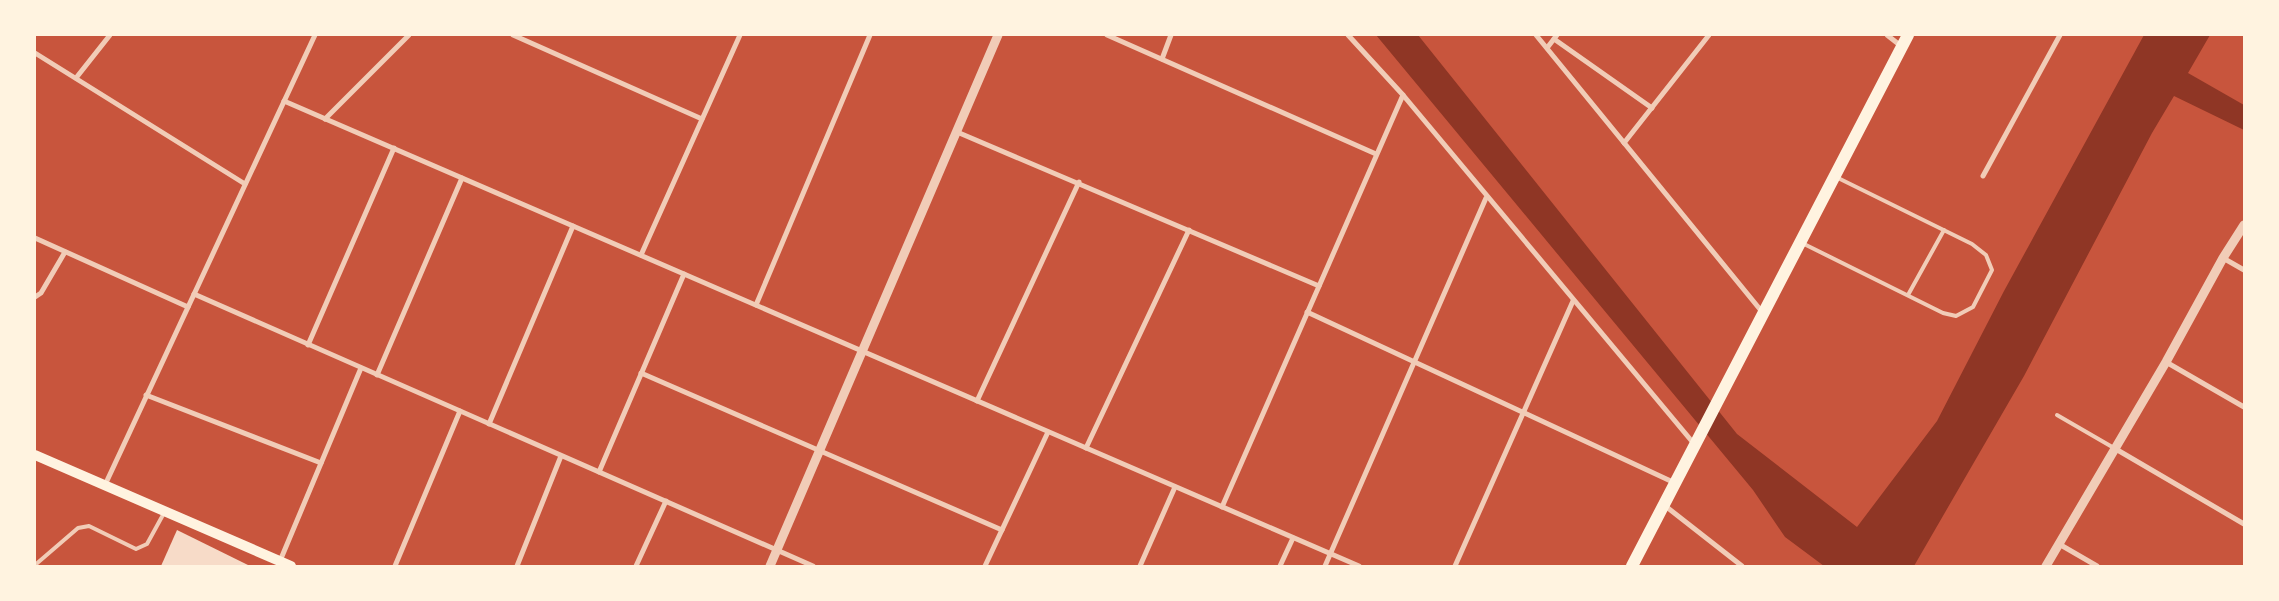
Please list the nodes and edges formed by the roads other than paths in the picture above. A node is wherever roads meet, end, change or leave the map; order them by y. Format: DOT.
graph roads {
  1 [pos="110,35"];
  2 [pos="315,35"];
  3 [pos="409,35"];
  4 [pos="513,35"];
  5 [pos="740,35"];
  6 [pos="870,35"];
  7 [pos="998,35"];
  8 [pos="1107,35"];
  9 [pos="1171,35"];
  10 [pos="1348,35"];
  11 [pos="1536,35"];
  12 [pos="1708,35"];
  13 [pos="1887,35"];
  14 [pos="2060,35"];
  15 [pos="1555,37"];
  16 [pos="1904,41"];
  17 [pos="1547,48"];
  18 [pos="35,53"];
  19 [pos="1162,59"];
  20 [pos="76,78"];
  21 [pos="1403,95"];
  22 [pos="284,101"];
  23 [pos="1652,108"];
  24 [pos="325,119"];
  25 [pos="702,119"];
  26 [pos="957,132"];
  27 [pos="1624,143"];
  28 [pos="394,148"];
  29 [pos="1376,154"];
  30 [pos="1834,176"];
  31 [pos="1983,176"];
  32 [pos="462,178"];
  33 [pos="1079,182"];
  34 [pos="245,184"];
  35 [pos="1486,198"];
  36 [pos="2244,225"];
  37 [pos="573,226"];
  38 [pos="1189,230"];
  39 [pos="1944,230"];
  40 [pos="35,238"];
  41 [pos="1800,242"];
  42 [pos="65,252"];
  43 [pos="640,255"];
  44 [pos="2223,258"];
  45 [pos="2244,270"];
  46 [pos="684,274"];
  47 [pos="1319,286"];
  48 [pos="194,294"];
  49 [pos="1908,296"];
  50 [pos="35,297"];
  51 [pos="1573,301"];
  52 [pos="756,305"];
  53 [pos="188,307"];
  54 [pos="1307,312"];
  55 [pos="1764,313"];
  56 [pos="308,345"];
  57 [pos="862,351"];
  58 [pos="1414,362"];
  59 [pos="2166,362"];
  60 [pos="361,368"];
  61 [pos="641,374"];
  62 [pos="377,375"];
  63 [pos="146,395"];
  64 [pos="976,401"];
  65 [pos="2244,407"];
  66 [pos="460,411"];
  67 [pos="1524,412"];
  68 [pos="2057,415"];
  69 [pos="488,424"];
  70 [pos="1048,432"];
  71 [pos="1695,445"];
  72 [pos="1086,448"];
  73 [pos="2114,448"];
  74 [pos="819,450"];
  75 [pos="35,455"];
  76 [pos="561,456"];
  77 [pos="321,463"];
  78 [pos="599,472"];
  79 [pos="1676,483"];
  80 [pos="104,485"];
  81 [pos="1175,487"];
  82 [pos="666,501"];
  83 [pos="1664,504"];
  84 [pos="1222,507"];
  85 [pos="165,511"];
  86 [pos="2244,524"];
  87 [pos="1002,530"];
  88 [pos="1293,538"];
  89 [pos="2059,544"];
  90 [pos="777,550"];
  91 [pos="1330,554"];
  92 [pos="280,561"];
  93 [pos="35,565"];
  94 [pos="291,566"];
  95 [pos="395,566"];
  96 [pos="516,566"];
  97 [pos="636,566"];
  98 [pos="770,566"];
  99 [pos="812,566"];
  100 [pos="985,566"];
  101 [pos="1140,566"];
  102 [pos="1280,566"];
  103 [pos="1325,566"];
  104 [pos="1359,566"];
  105 [pos="1455,566"];
  106 [pos="1632,566"];
  107 [pos="1742,566"];
  108 [pos="2046,566"];
  109 [pos="2097,566"];
  1 -- 20 [label="street"];
  2 -- 22 [label="street"];
  3 -- 24 [label="street"];
  4 -- 25 [label="street"];
  5 -- 25 [label="street"];
  6 -- 52 [label="street"];
  7 -- 26 [label="street"];
  8 -- 19 [label="street"];
  9 -- 19 [label="street"];
  10 -- 21 [label="street"];
  11 -- 17 [label="street"];
  12 -- 23 [label="street"];
  13 -- 16 [label="street"];
  14 -- 31 [label="street"];
  15 -- 17 [label="street"];
  15 -- 23 [label="street"];
  16 -- 30 [label="main road"];
  17 -- 27 [label="street"];
  18 -- 20 [label="street"];
  19 -- 29 [label="street"];
  20 -- 34 [label="street"];
  21 -- 29 [label="street"];
  21 -- 35 [label="street"];
  22 -- 24 [label="street"];
  22 -- 34 [label="street"];
  23 -- 27 [label="street"];
  24 -- 28 [label="street"];
  25 -- 43 [label="street"];
  26 -- 33 [label="street"];
  26 -- 57 [label="street"];
  27 -- 55 [label="street"];
  28 -- 32 [label="street"];
  28 -- 56 [label="street"];
  29 -- 47 [label="street"];
  30 -- 39 [label="lane"];
  30 -- 41 [label="main road"];
  32 -- 37 [label="street"];
  32 -- 62 [label="street"];
  33 -- 38 [label="street"];
  33 -- 64 [label="street"];
  34 -- 48 [label="street"];
  35 -- 51 [label="street"];
  35 -- 58 [label="street"];
  36 -- 44 [label="street"];
  37 -- 43 [label="street"];
  37 -- 69 [label="street"];
  38 -- 47 [label="street"];
  38 -- 72 [label="street"];
  39 -- 49 [label="lane"];
  39 -- 49 [label="lane"];
  40 -- 42 [label="street"];
  41 -- 49 [label="lane"];
  41 -- 55 [label="main road"];
  42 -- 50 [label="street"];
  42 -- 53 [label="street"];
  43 -- 46 [label="street"];
  44 -- 45 [label="street"];
  44 -- 59 [label="street"];
  46 -- 52 [label="street"];
  46 -- 61 [label="street"];
  47 -- 54 [label="street"];
  48 -- 53 [label="street"];
  48 -- 56 [label="street"];
  51 -- 67 [label="street"];
  51 -- 71 [label="street"];
  52 -- 57 [label="street"];
  53 -- 63 [label="street"];
  54 -- 58 [label="street"];
  54 -- 84 [label="street"];
  55 -- 71 [label="main road"];
  56 -- 60 [label="street"];
  57 -- 64 [label="street"];
  57 -- 74 [label="street"];
  58 -- 67 [label="street"];
  58 -- 91 [label="street"];
  59 -- 65 [label="street"];
  59 -- 73 [label="street"];
  60 -- 62 [label="street"];
  60 -- 77 [label="street"];
  61 -- 74 [label="street"];
  61 -- 78 [label="street"];
  62 -- 66 [label="street"];
  63 -- 77 [label="street"];
  63 -- 80 [label="street"];
  64 -- 70 [label="street"];
  66 -- 69 [label="street"];
  66 -- 95 [label="street"];
  67 -- 79 [label="street"];
  67 -- 105 [label="street"];
  68 -- 73 [label="lane"];
  69 -- 76 [label="street"];
  70 -- 72 [label="street"];
  70 -- 87 [label="street"];
  71 -- 79 [label="main road"];
  72 -- 81 [label="street"];
  73 -- 86 [label="street"];
  73 -- 89 [label="street"];
  74 -- 87 [label="street"];
  74 -- 90 [label="street"];
  75 -- 80 [label="main road"];
  76 -- 78 [label="street"];
  76 -- 96 [label="street"];
  77 -- 92 [label="street"];
  78 -- 82 [label="street"];
  79 -- 83 [label="main road"];
  80 -- 85 [label="main road"];
  81 -- 84 [label="street"];
  81 -- 101 [label="street"];
  82 -- 90 [label="street"];
  82 -- 97 [label="street"];
  83 -- 106 [label="main road"];
  83 -- 107 [label="street"];
  84 -- 88 [label="street"];
  85 -- 92 [label="main road"];
  85 -- 93 [label="lane"];
  87 -- 100 [label="street"];
  88 -- 91 [label="street"];
  88 -- 102 [label="street"];
  89 -- 108 [label="street"];
  89 -- 109 [label="street"];
  90 -- 98 [label="street"];
  90 -- 99 [label="street"];
  91 -- 103 [label="street"];
  91 -- 104 [label="street"];
  92 -- 94 [label="main road"];
}
